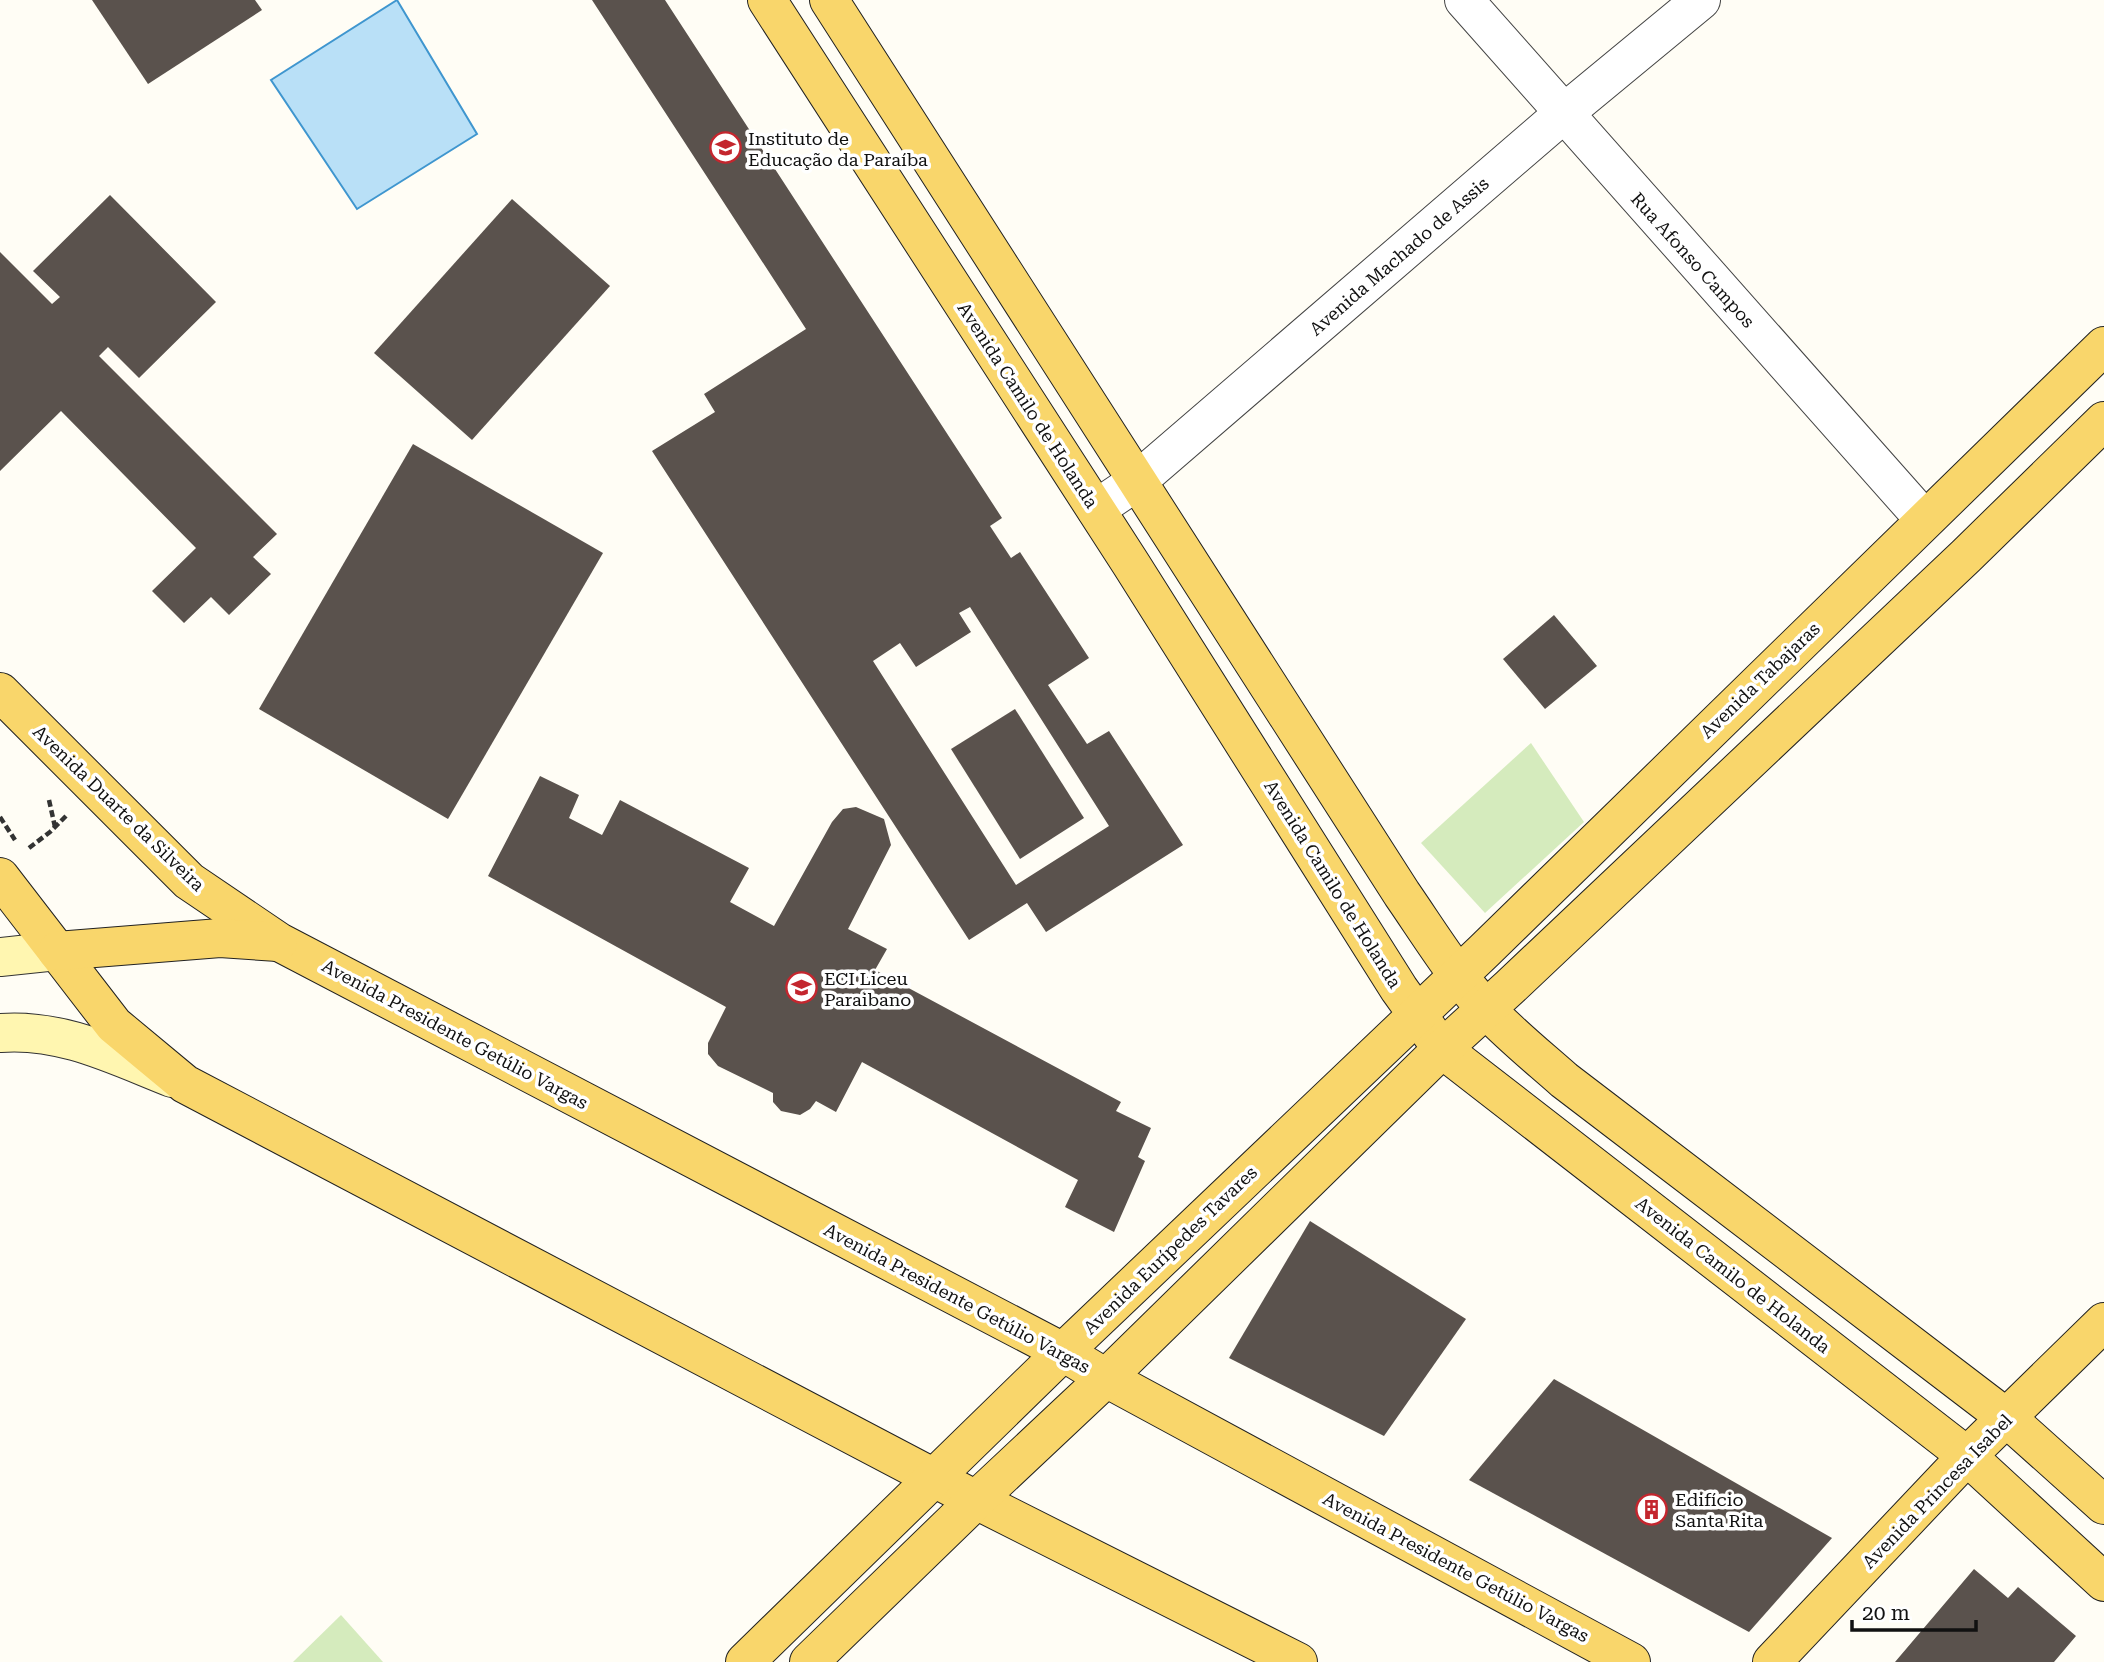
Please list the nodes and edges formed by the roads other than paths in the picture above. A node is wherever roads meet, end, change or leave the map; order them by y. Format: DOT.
graph roads {
  1 [pos="767,0"];
  2 [pos="829,0"];
  3 [pos="1464,0"];
  4 [pos="1701,0"];
  5 [pos="1563,114"];
  6 [pos="2104,346"];
  7 [pos="2104,421"];
  8 [pos="1136,482"];
  9 [pos="1096,509"];
  10 [pos="1924,519"];
  11 [pos="0,692"];
  12 [pos="14,858"];
  13 [pos="279,942"];
  14 [pos="57,951"];
  15 [pos="0,957"];
  16 [pos="1459,976"];
  17 [pos="1486,1009"];
  18 [pos="1416,1015"];
  19 [pos="0,1032"];
  20 [pos="1442,1049"];
  21 [pos="186,1084"];
  22 [pos="2104,1322"];
  23 [pos="1063,1352"];
  24 [pos="1106,1378"];
  25 [pos="2008,1419"];
  26 [pos="1967,1457"];
  27 [pos="934,1477"];
  28 [pos="976,1500"];
  29 [pos="2104,1505"];
  30 [pos="2104,1582"];
  31 [pos="745,1662"];
  32 [pos="809,1662"];
  33 [pos="1298,1662"];
  34 [pos="1631,1662"];
  35 [pos="1772,1662"];
  1 -- 9 [label="main road, Avenida Camilo de Holanda"];
  2 -- 8 [label="main road"];
  3 -- 5 [label="street, Rua Afonso Campos"];
  4 -- 5 [label="street, Avenida Machado de Assis"];
  5 -- 8 [label="street, Avenida Machado de Assis"];
  5 -- 10 [label="street, Rua Afonso Campos"];
  6 -- 10 [label="main road, Avenida Tabajaras"];
  7 -- 17 [label="main road"];
  8 -- 9 [label="street, Avenida Machado de Assis"];
  8 -- 16 [label="main road"];
  9 -- 18 [label="main road, Avenida Camilo de Holanda"];
  10 -- 16 [label="main road, Avenida Tabajaras"];
  11 -- 13 [label="main road, Avenida Duarte da Silveira"];
  12 -- 14 [label="main road"];
  13 -- 14 [label="main road"];
  13 -- 23 [label="main road, Avenida Presidente Getúlio Vargas"];
  14 -- 15 [label="main road"];
  14 -- 21 [label="main road"];
  16 -- 17 [label="main road"];
  16 -- 18 [label="main road, Avenida Tabajaras"];
  17 -- 20 [label="main road"];
  17 -- 25 [label="main road"];
  18 -- 20 [label="main road, Avenida Camilo de Holanda"];
  18 -- 23 [label="main road, Avenida Eurípedes Tavares"];
  19 -- 21 [label="main road"];
  20 -- 24 [label="main road"];
  20 -- 26 [label="main road, Avenida Camilo de Holanda"];
  21 -- 27 [label="main road"];
  22 -- 25 [label="main road, Avenida Princesa Isabel"];
  23 -- 24 [label="main road, Avenida Presidente Getúlio Vargas"];
  23 -- 27 [label="main road, Avenida Eurípedes Tavares"];
  24 -- 28 [label="main road"];
  24 -- 34 [label="main road, Avenida Presidente Getúlio Vargas"];
  25 -- 26 [label="main road, Avenida Princesa Isabel"];
  25 -- 29 [label="main road"];
  26 -- 30 [label="main road, Avenida Camilo de Holanda"];
  26 -- 35 [label="main road, Avenida Princesa Isabel"];
  27 -- 28 [label="main road"];
  27 -- 31 [label="main road, Avenida Eurípedes Tavares"];
  28 -- 32 [label="main road"];
  28 -- 33 [label="main road"];
}
